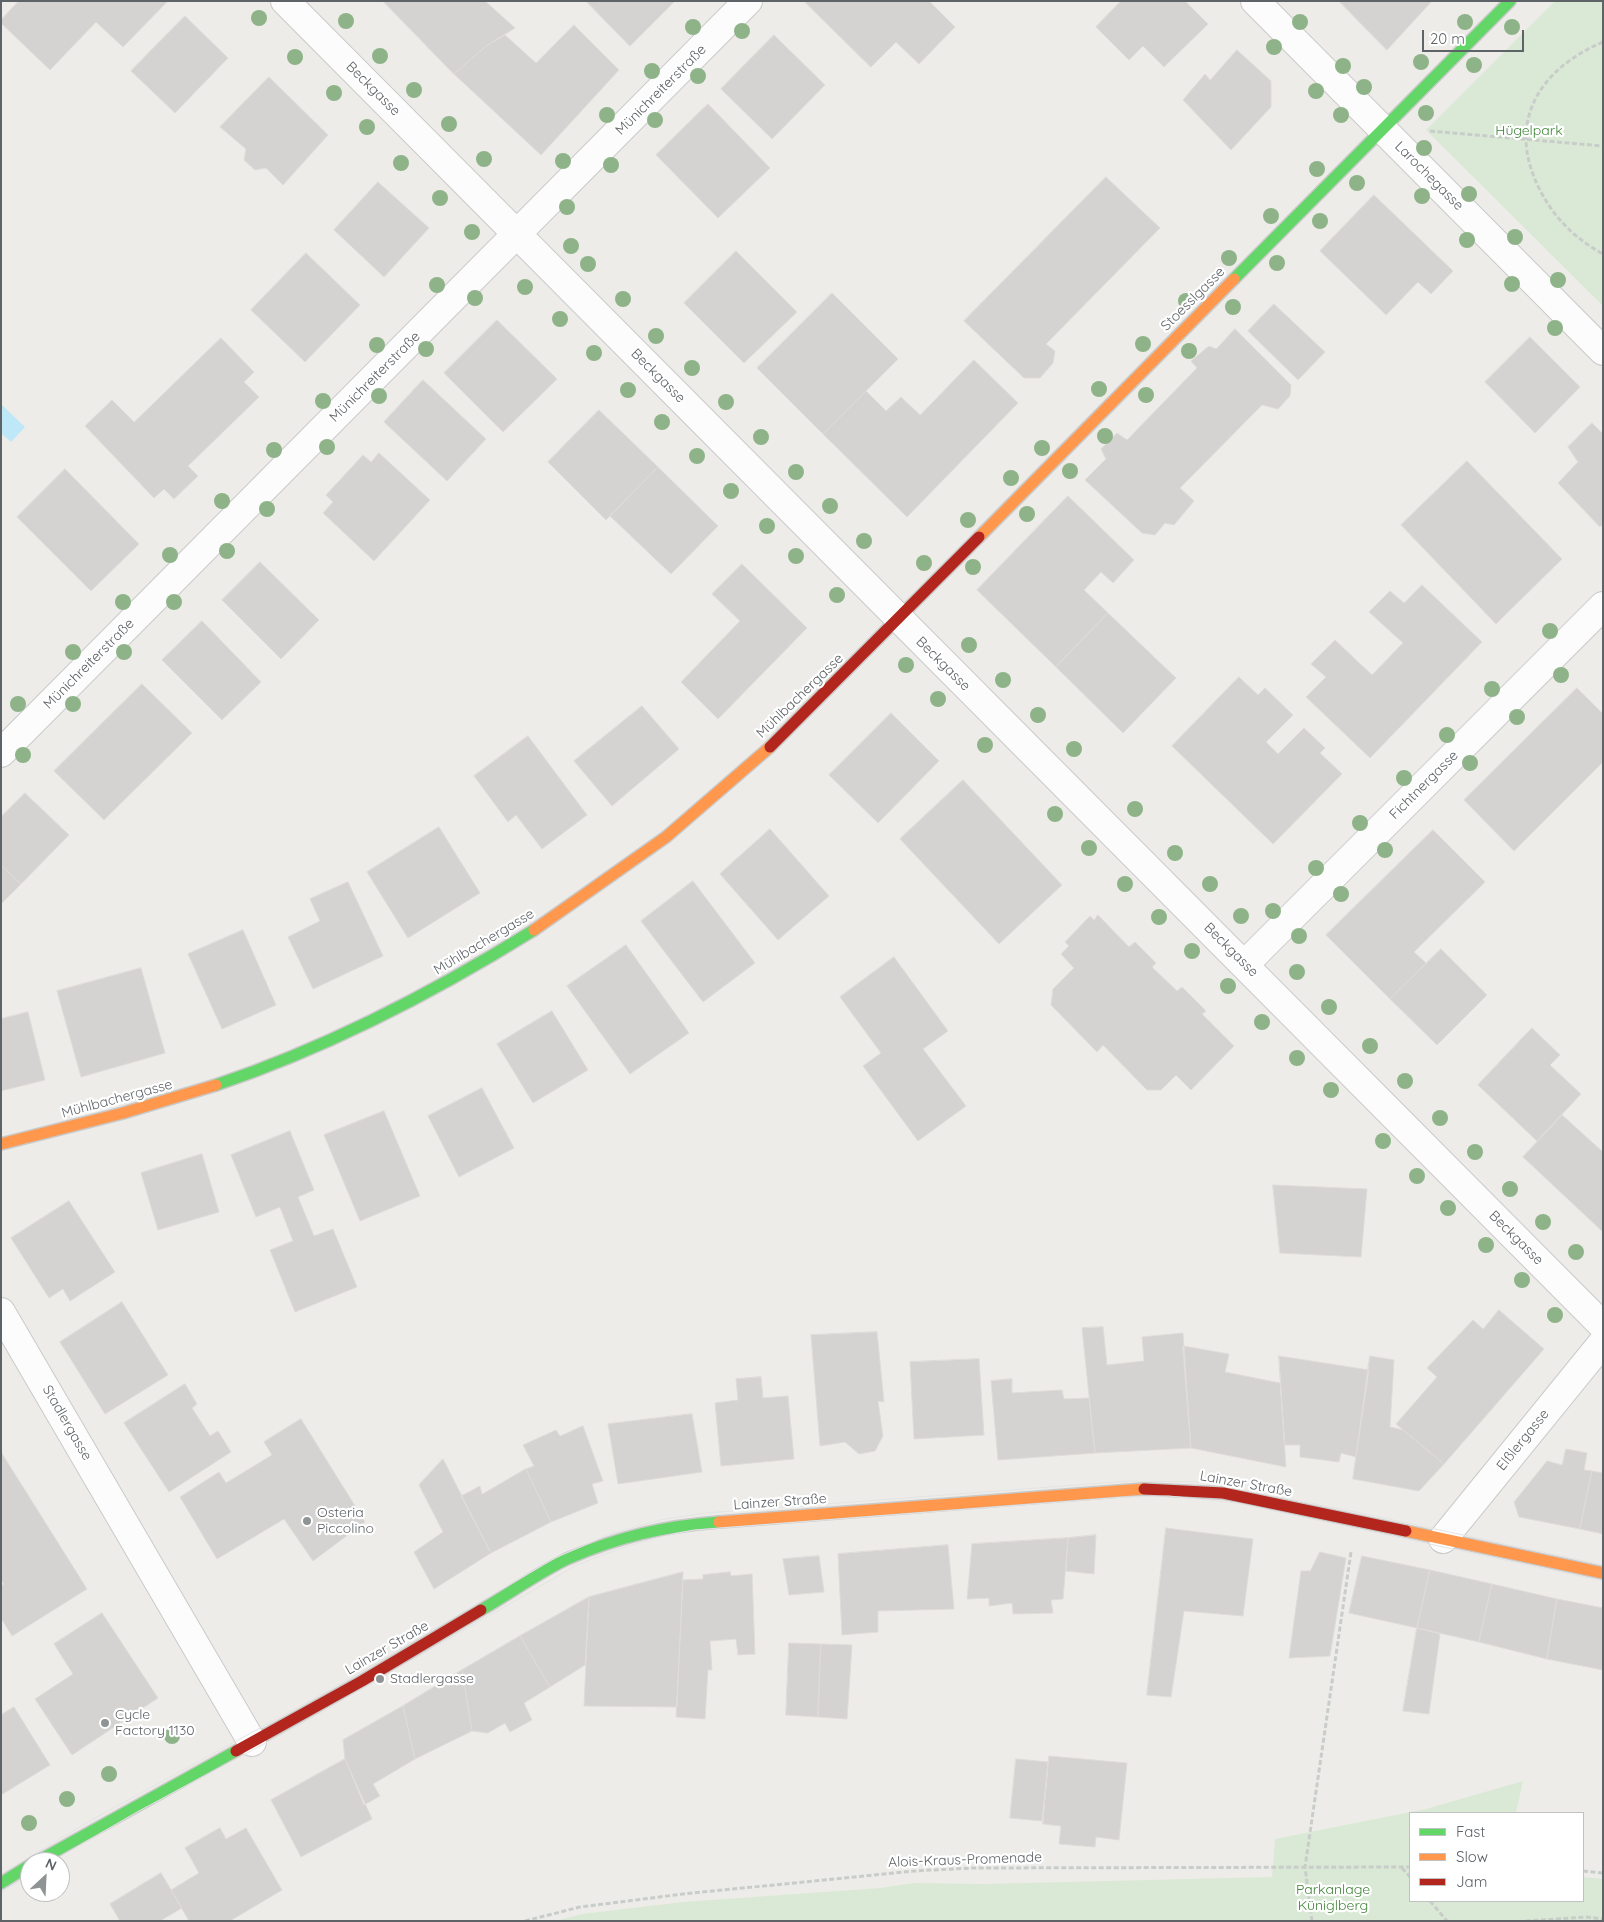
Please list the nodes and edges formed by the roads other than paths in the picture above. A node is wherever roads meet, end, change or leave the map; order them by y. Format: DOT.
graph roads {
  1 [pos="285,1"];
  2 [pos="748,1"];
  3 [pos="1255,1"];
  4 [pos="1510,1"];
  5 [pos="1382,129"];
  6 [pos="518,234"];
  7 [pos="1603,351"];
  8 [pos="1603,606"];
  9 [pos="898,619"];
  10 [pos="1,753"];
  11 [pos="1245,964"];
  12 [pos="1,1144"];
  13 [pos="1,1312"];
  14 [pos="1603,1326"];
  15 [pos="1603,1342"];
  16 [pos="1443,1539"];
  17 [pos="1603,1572"];
  18 [pos="252,1742"];
  19 [pos="54,1852"];
  20 [pos="20,1871"];
  21 [pos="1,1883"];
  1 -- 6 [label="street, Beckgasse"];
  2 -- 6 [label="street, Münichreiterstraße"];
  3 -- 5 [label="street, Larochegasse"];
  4 -- 5 [label="street, Stoesslgasse"];
  5 -- 7 [label="street, Larochegasse"];
  5 -- 9 [label="street, Stoesslgasse"];
  6 -- 9 [label="street, Beckgasse"];
  6 -- 10 [label="street, Münichreiterstraße"];
  8 -- 11 [label="street, Fichtnergasse"];
  9 -- 11 [label="street, Beckgasse"];
  9 -- 12 [label="street, Mühlbachergasse"];
  11 -- 14 [label="street, Beckgasse"];
  13 -- 18 [label="street, Stadlergasse"];
  15 -- 16 [label="street, Elßlergasse"];
  16 -- 17 [label="street, Lainzer Straße"];
  16 -- 18 [label="street, Lainzer Straße"];
  18 -- 19 [label="street, Lainzer Straße"];
  20 -- 21 [label="street"];
}
